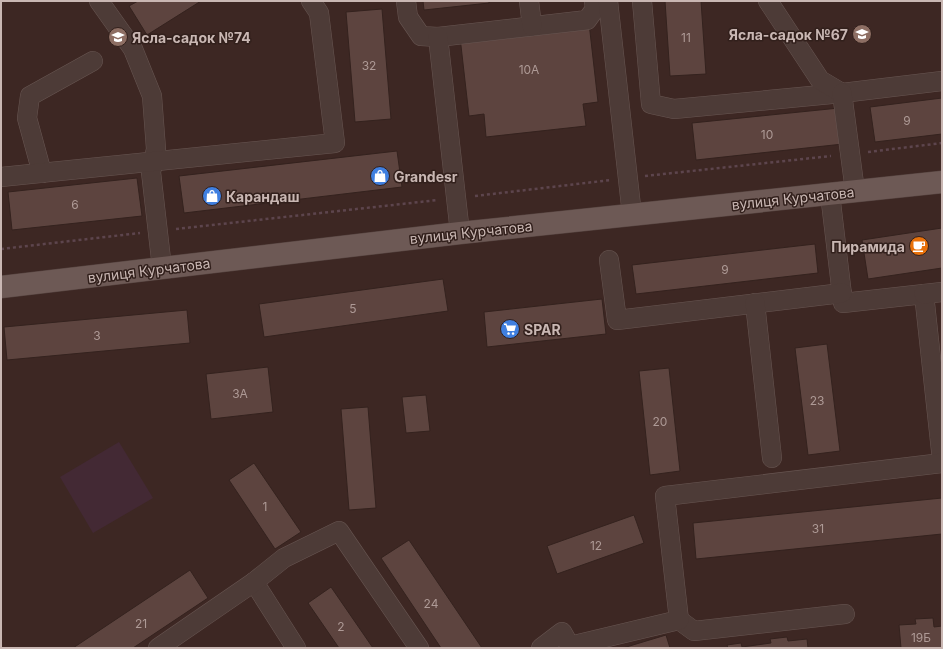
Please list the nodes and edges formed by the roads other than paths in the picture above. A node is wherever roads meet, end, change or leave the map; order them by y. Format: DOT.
graph roads {
  1 [pos="99,1"];
  2 [pos="311,1"];
  3 [pos="406,1"];
  4 [pos="529,1"];
  5 [pos="594,1"];
  6 [pos="608,1"];
  7 [pos="642,1"];
  8 [pos="768,1"];
  9 [pos="532,26"];
  10 [pos="438,37"];
  11 [pos="93,60"];
  12 [pos="942,81"];
  13 [pos="842,93"];
  14 [pos="153,162"];
  15 [pos="42,173"];
  16 [pos="1,177"];
  17 [pos="942,182"];
  18 [pos="855,191"];
  19 [pos="830,194"];
  20 [pos="632,215"];
  21 [pos="460,233"];
  22 [pos="609,260"];
  23 [pos="162,268"];
  24 [pos="1,287"];
  25 [pos="842,293"];
  26 [pos="933,293"];
  27 [pos="755,304"];
  28 [pos="772,458"];
  29 [pos="942,460"];
  30 [pos="942,463"];
  31 [pos="254,582"];
  32 [pos="845,614"];
  33 [pos="679,620"];
  34 [pos="158,648"];
  35 [pos="296,648"];
  36 [pos="419,648"];
  37 [pos="541,648"];
  1 -- 14 [label="lane"];
  2 -- 14 [label="lane"];
  3 -- 10 [label="lane"];
  4 -- 9 [label="lane"];
  5 -- 9 [label="lane"];
  6 -- 20 [label="lane"];
  7 -- 13 [label="lane"];
  8 -- 13 [label="lane"];
  9 -- 10 [label="lane"];
  10 -- 21 [label="lane"];
  11 -- 15 [label="lane"];
  12 -- 13 [label="lane"];
  13 -- 18 [label="lane"];
  14 -- 15 [label="lane"];
  14 -- 23 [label="lane"];
  15 -- 16 [label="lane"];
  17 -- 18 [label="main road, вулиця Курчатова"];
  18 -- 19 [label="main road, вулиця Курчатова"];
  19 -- 20 [label="main road, вулиця Курчатова"];
  19 -- 25 [label="lane"];
  20 -- 21 [label="main road, вулиця Курчатова"];
  21 -- 23 [label="main road, вулиця Курчатова"];
  22 -- 27 [label="lane"];
  23 -- 24 [label="main road, вулиця Курчатова"];
  25 -- 26 [label="lane"];
  25 -- 27 [label="lane"];
  26 -- 29 [label="lane"];
  27 -- 28 [label="lane"];
  30 -- 33 [label="lane"];
  31 -- 34 [label="lane"];
  31 -- 35 [label="lane"];
  31 -- 36 [label="lane"];
  32 -- 33 [label="lane"];
  33 -- 37 [label="lane"];
}
